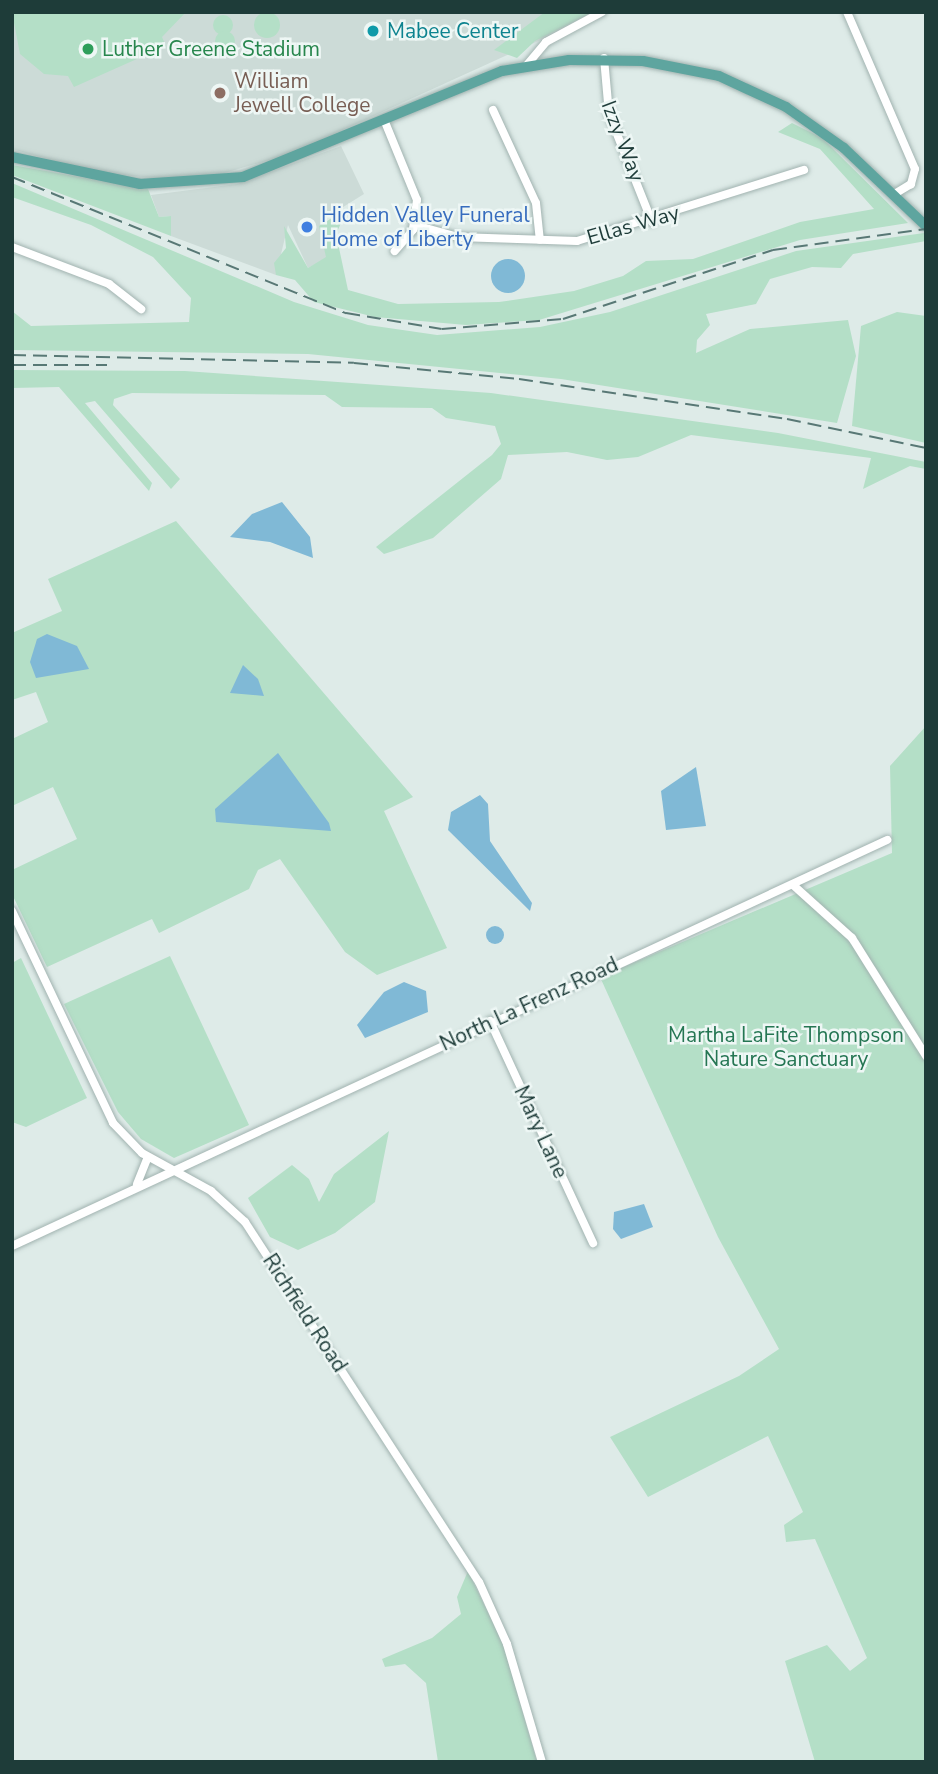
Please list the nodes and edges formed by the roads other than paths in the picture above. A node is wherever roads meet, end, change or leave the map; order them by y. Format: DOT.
graph roads {
  1 [pos="602,12"];
  2 [pos="847,12"];
  3 [pos="604,58"];
  4 [pos="526,66"];
  5 [pos="493,110"];
  6 [pos="385,122"];
  7 [pos="12,157"];
  8 [pos="804,170"];
  9 [pos="893,195"];
  10 [pos="652,222"];
  11 [pos="415,225"];
  12 [pos="926,226"];
  13 [pos="540,240"];
  14 [pos="12,247"];
  15 [pos="395,251"];
  16 [pos="141,309"];
  17 [pos="887,840"];
  18 [pos="793,885"];
  19 [pos="12,911"];
  20 [pos="490,1021"];
  21 [pos="926,1056"];
  22 [pos="148,1157"];
  23 [pos="170,1168"];
  24 [pos="135,1187"];
  25 [pos="593,1242"];
  26 [pos="12,1246"];
  27 [pos="542,1762"];
  1 -- 4 [label="street"];
  2 -- 9 [label="street"];
  3 -- 4 [label="main road"];
  3 -- 9 [label="main road"];
  3 -- 10 [label="street, Izzy Way"];
  4 -- 6 [label="main road"];
  5 -- 13 [label="street"];
  6 -- 7 [label="main road"];
  6 -- 11 [label="street"];
  8 -- 10 [label="street, Ellas Way"];
  9 -- 12 [label="main road"];
  10 -- 13 [label="street, Ellas Way"];
  11 -- 13 [label="street, Ellas Way"];
  11 -- 15 [label="street"];
  14 -- 16 [label="street"];
  17 -- 18 [label="street, North La Frenz Road"];
  18 -- 20 [label="street, North La Frenz Road"];
  18 -- 21 [label="street"];
  19 -- 22 [label="street, Richfield Road"];
  20 -- 23 [label="street, North La Frenz Road"];
  20 -- 25 [label="street, Mary Lane"];
  22 -- 23 [label="street, Richfield Road"];
  22 -- 24 [label="street"];
  23 -- 24 [label="street, North La Frenz Road"];
  23 -- 27 [label="street, Richfield Road"];
  24 -- 26 [label="street, North La Frenz Road"];
}
